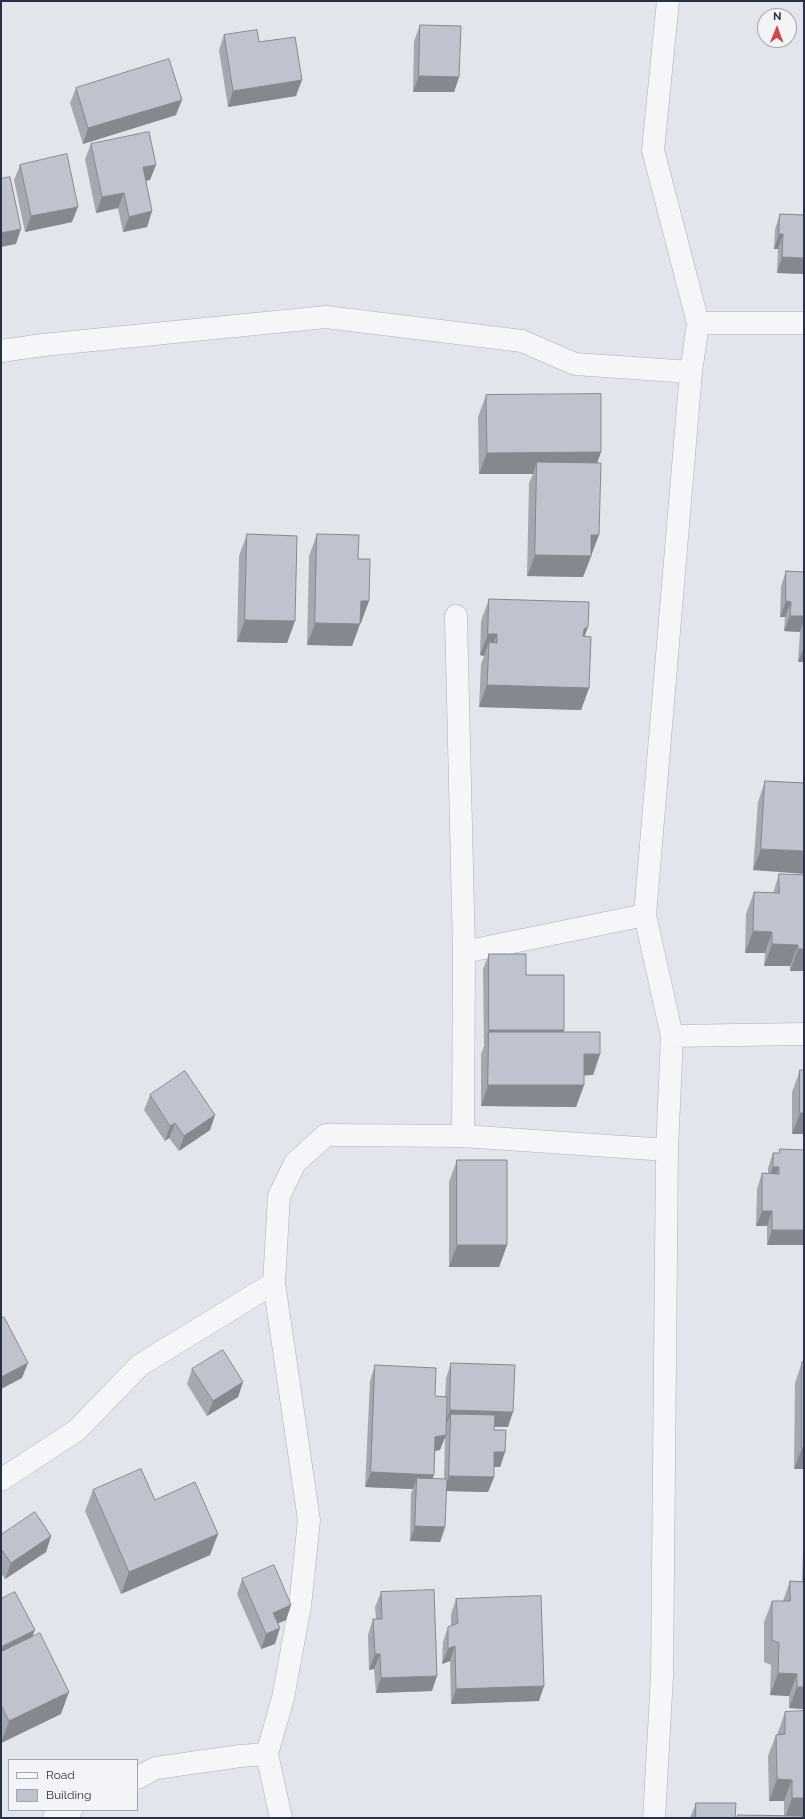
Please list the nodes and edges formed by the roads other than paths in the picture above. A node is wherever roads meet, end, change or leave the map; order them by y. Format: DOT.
graph roads {
  1 [pos="668,1"];
  2 [pos="698,323"];
  3 [pos="804,323"];
  4 [pos="1,351"];
  5 [pos="691,372"];
  6 [pos="456,616"];
  7 [pos="645,915"];
  8 [pos="464,952"];
  9 [pos="804,1034"];
  10 [pos="672,1036"];
  11 [pos="463,1136"];
  12 [pos="667,1150"];
  13 [pos="274,1283"];
  14 [pos="1,1480"];
  15 [pos="266,1754"];
  16 [pos="138,1777"];
  17 [pos="69,1811"];
  18 [pos="54,1818"];
  19 [pos="281,1818"];
  20 [pos="654,1818"];
  1 -- 2 [label="street"];
  2 -- 3 [label="street"];
  2 -- 5 [label="street"];
  4 -- 5 [label="street"];
  5 -- 7 [label="street"];
  6 -- 8 [label="street"];
  7 -- 8 [label="street"];
  7 -- 10 [label="street"];
  8 -- 11 [label="street"];
  9 -- 10 [label="street"];
  10 -- 12 [label="street"];
  11 -- 12 [label="street"];
  11 -- 13 [label="street"];
  12 -- 20 [label="street"];
  13 -- 14 [label="street"];
  13 -- 15 [label="street"];
  15 -- 16 [label="street"];
  15 -- 19 [label="street"];
  17 -- 18 [label="street"];
}
